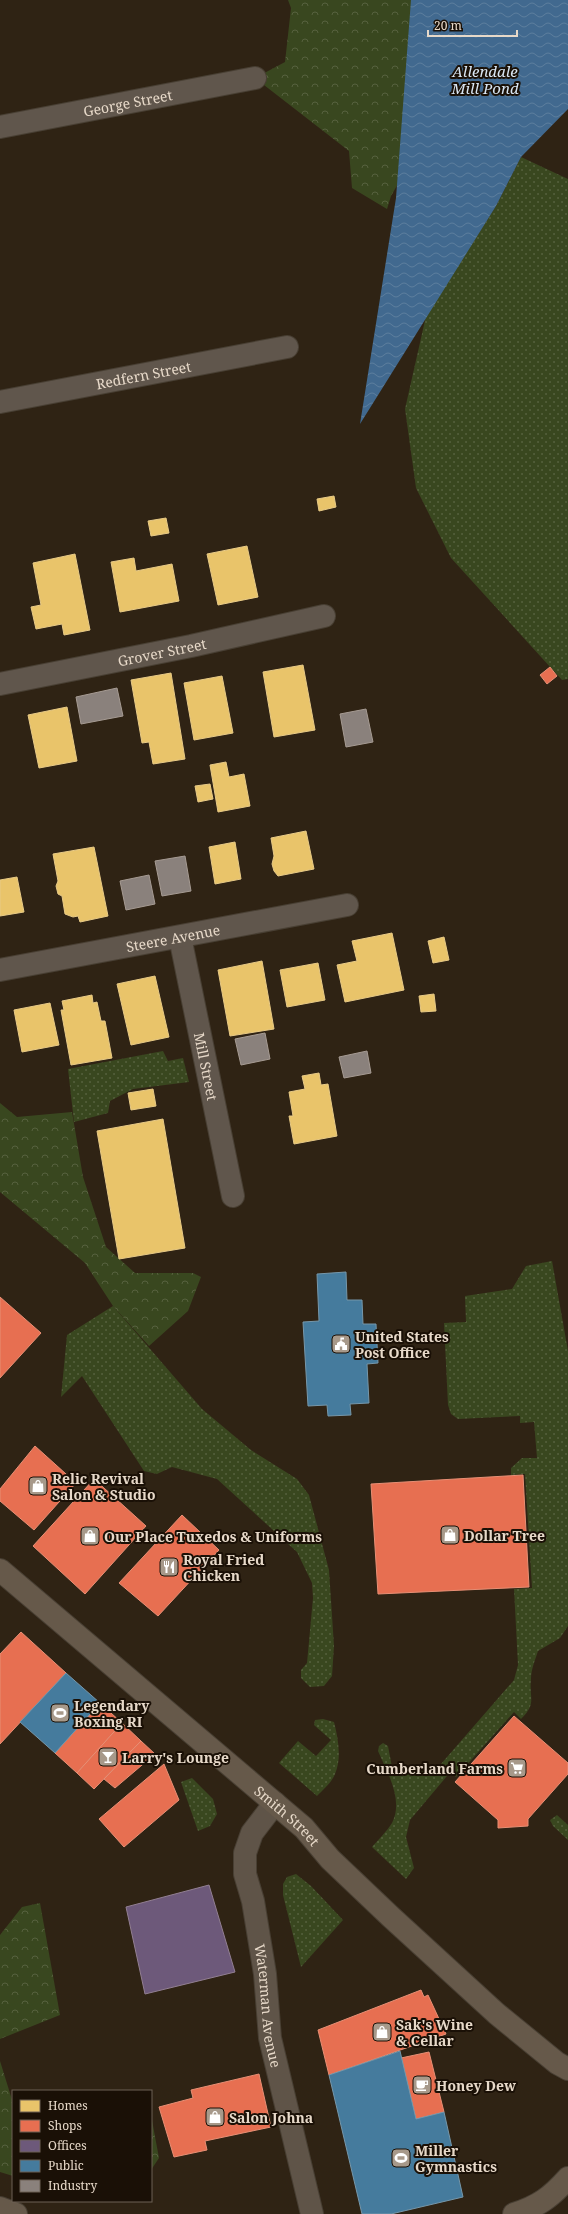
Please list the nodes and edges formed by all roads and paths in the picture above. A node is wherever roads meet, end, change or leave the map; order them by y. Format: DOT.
graph roads {
  1 [pos="255,78"];
  2 [pos="0,127"];
  3 [pos="287,347"];
  4 [pos="0,402"];
  5 [pos="324,616"];
  6 [pos="0,684"];
  7 [pos="347,905"];
  8 [pos="180,937"];
  9 [pos="0,970"];
  10 [pos="233,1196"];
  11 [pos="1,1572"];
  12 [pos="275,1803"];
  13 [pos="564,2071"];
  14 [pos="568,2178"];
  15 [pos="0,2208"];
  16 [pos="16,2214"];
  17 [pos="312,2214"];
  18 [pos="514,2214"];
  1 -- 2 [label="street, George Street"];
  3 -- 4 [label="street, Redfern Street"];
  5 -- 6 [label="street, Grover Street"];
  7 -- 8 [label="street, Steere Avenue"];
  8 -- 9 [label="street, Steere Avenue"];
  8 -- 10 [label="street, Mill Street"];
  11 -- 12 [label="main road, Smith Street"];
  12 -- 13 [label="main road, Smith Street"];
  12 -- 17 [label="main road, Waterman Avenue"];
  14 -- 18 [label="main road"];
  15 -- 16 [label="main road"];
}
